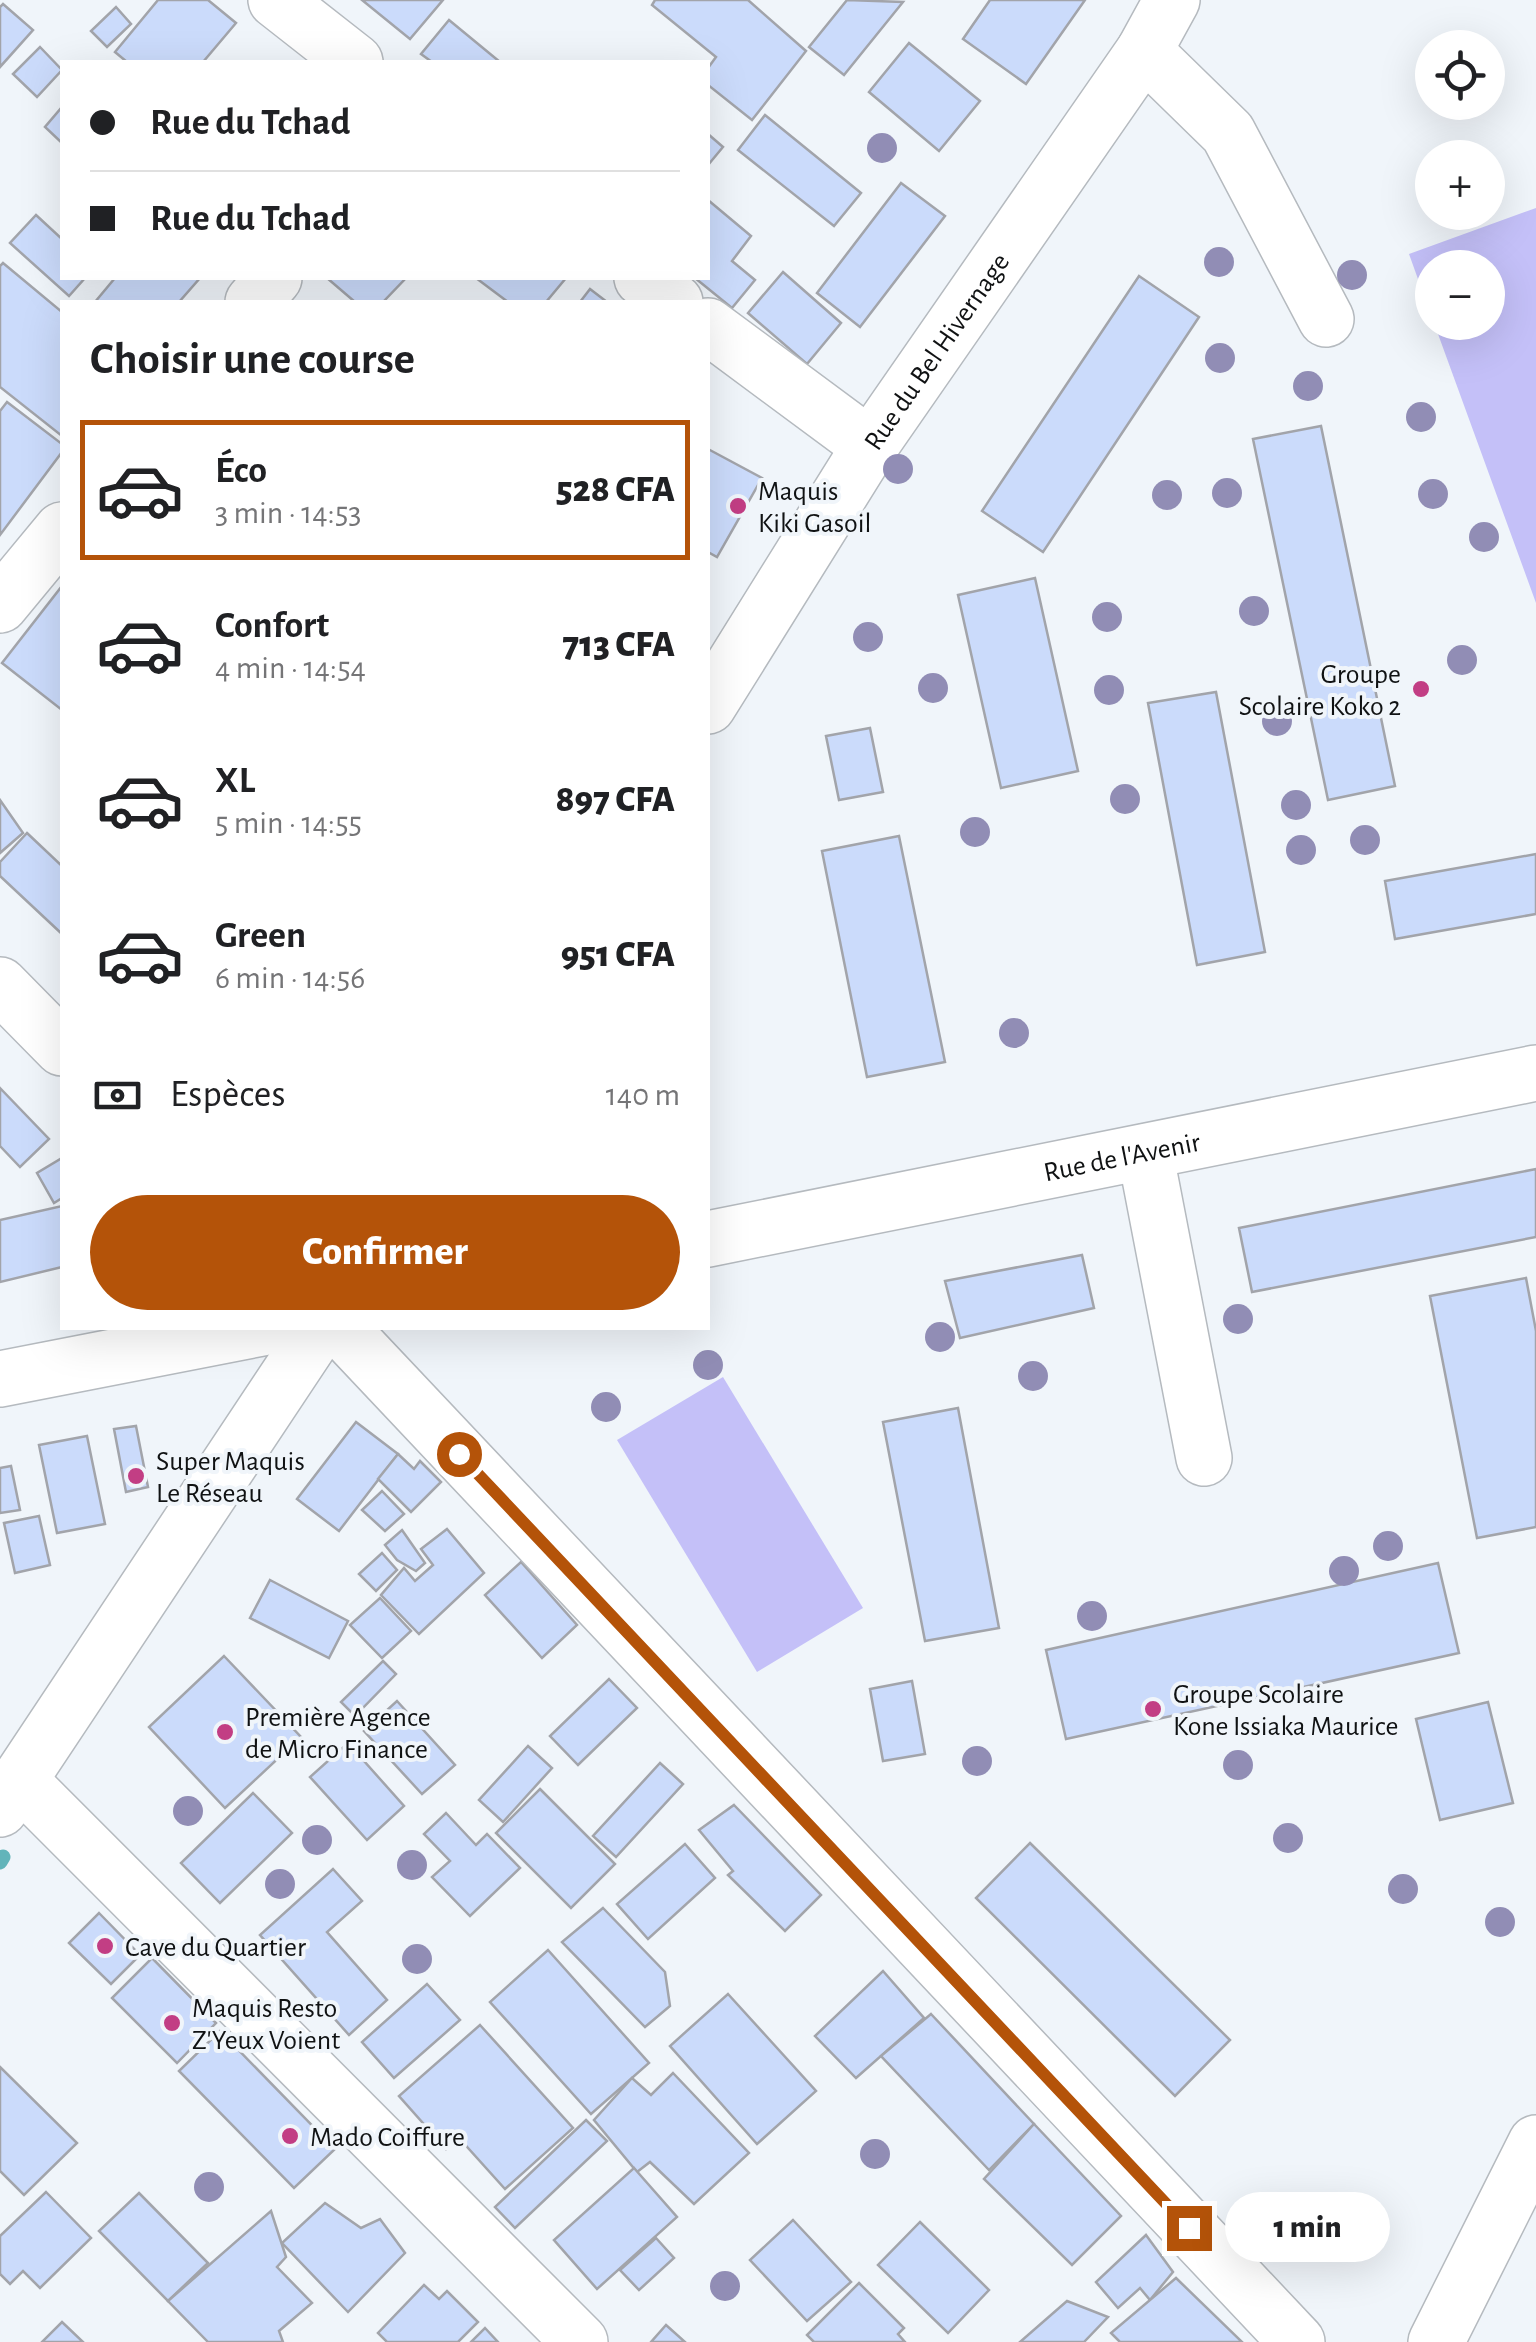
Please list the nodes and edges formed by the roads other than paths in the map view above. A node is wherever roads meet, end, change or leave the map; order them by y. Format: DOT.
graph roads {
  1 [pos="276,0"];
  2 [pos="1172,0"];
  3 [pos="1144,51"];
  4 [pos="351,60"];
  5 [pos="272,280"];
  6 [pos="645,280"];
  7 [pos="255,300"];
  8 [pos="673,300"];
  9 [pos="1326,319"];
  10 [pos="710,327"];
  11 [pos="870,446"];
  12 [pos="60,532"];
  13 [pos="0,605"];
  14 [pos="710,703"];
  15 [pos="0,986"];
  16 [pos="60,1046"];
  17 [pos="1536,1073"];
  18 [pos="1146,1152"];
  19 [pos="710,1240"];
  20 [pos="315,1333"];
  21 [pos="0,1379"];
  22 [pos="1204,1458"];
  23 [pos="10,1795"];
  24 [pos="1536,2143"];
  25 [pos="580,2342"];
  26 [pos="1297,2342"];
  27 [pos="1436,2342"];
  1 -- 4 [label="street"];
  2 -- 3 [label="street, Rue du Bel Hivernage"];
  3 -- 9 [label="street"];
  3 -- 11 [label="street, Rue du Bel Hivernage"];
  5 -- 7 [label="street"];
  6 -- 8 [label="street"];
  10 -- 11 [label="street"];
  11 -- 14 [label="street, Rue du Bel Hivernage"];
  12 -- 13 [label="street"];
  15 -- 16 [label="street"];
  17 -- 18 [label="street, Rue de l'Avenir"];
  18 -- 19 [label="street, Rue de l'Avenir"];
  18 -- 22 [label="street"];
  20 -- 21 [label="street"];
  20 -- 23 [label="street"];
  20 -- 26 [label="street"];
  23 -- 25 [label="street"];
  24 -- 27 [label="street"];
}
